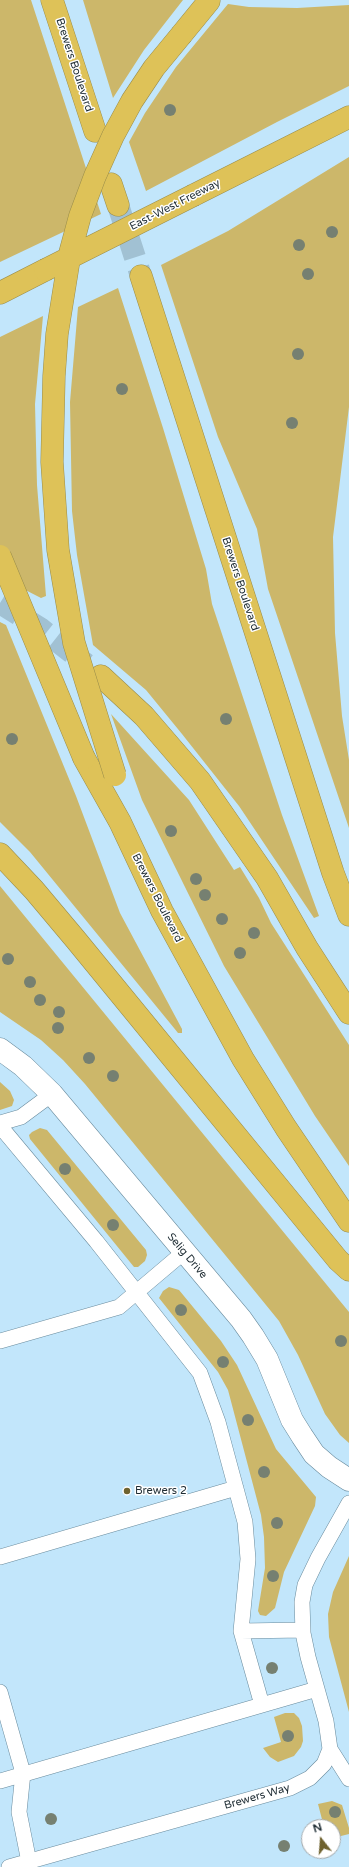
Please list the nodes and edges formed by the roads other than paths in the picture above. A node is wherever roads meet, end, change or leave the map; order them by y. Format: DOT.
graph roads {
  1 [pos="52,0"];
  2 [pos="209,1"];
  3 [pos="349,117"];
  4 [pos="95,131"];
  5 [pos="111,184"];
  6 [pos="118,205"];
  7 [pos="142,276"];
  8 [pos="0,293"];
  9 [pos="0,556"];
  10 [pos="101,676"];
  11 [pos="120,822"];
  12 [pos="0,854"];
  13 [pos="349,915"];
  14 [pos="349,1013"];
  15 [pos="0,1048"];
  16 [pos="52,1094"];
  17 [pos="0,1123"];
  18 [pos="0,1126"];
  19 [pos="349,1221"];
  20 [pos="184,1252"];
  21 [pos="349,1270"];
  22 [pos="136,1293"];
  23 [pos="0,1341"];
  24 [pos="349,1480"];
  25 [pos="236,1488"];
  26 [pos="349,1503"];
  27 [pos="0,1557"];
  28 [pos="303,1630"];
  29 [pos="241,1631"];
  30 [pos="317,1689"];
  31 [pos="0,1692"];
  32 [pos="262,1706"];
  33 [pos="330,1749"];
  34 [pos="23,1773"];
  35 [pos="349,1779"];
  36 [pos="0,1780"];
  37 [pos="29,1864"];
  38 [pos="9,1867"];
  1 -- 4 [label="highway, Brewers Boulevard"];
  2 -- 11 [label="highway, bridge"];
  3 -- 8 [label="highway, East-West Freeway, bridge"];
  5 -- 6 [label="highway"];
  7 -- 13 [label="highway, Brewers Boulevard"];
  9 -- 11 [label="highway, Brewers Boulevard, bridge"];
  10 -- 14 [label="highway"];
  11 -- 19 [label="highway, Brewers Boulevard"];
  12 -- 21 [label="highway"];
  15 -- 16 [label="street, Selig Drive"];
  16 -- 17 [label="lane"];
  16 -- 20 [label="street, Selig Drive"];
  18 -- 22 [label="lane"];
  20 -- 22 [label="lane"];
  20 -- 24 [label="street, Selig Drive"];
  22 -- 23 [label="lane"];
  22 -- 25 [label="lane"];
  25 -- 27 [label="lane"];
  25 -- 29 [label="lane"];
  26 -- 28 [label="lane"];
  28 -- 29 [label="lane"];
  28 -- 30 [label="lane"];
  29 -- 32 [label="lane"];
  30 -- 32 [label="lane"];
  30 -- 33 [label="lane"];
  31 -- 34 [label="lane"];
  32 -- 34 [label="lane"];
  33 -- 35 [label="lane"];
  33 -- 37 [label="lane, Brewers Way"];
  34 -- 36 [label="lane"];
  34 -- 37 [label="lane"];
  37 -- 38 [label="lane, Brewers Way"];
}
